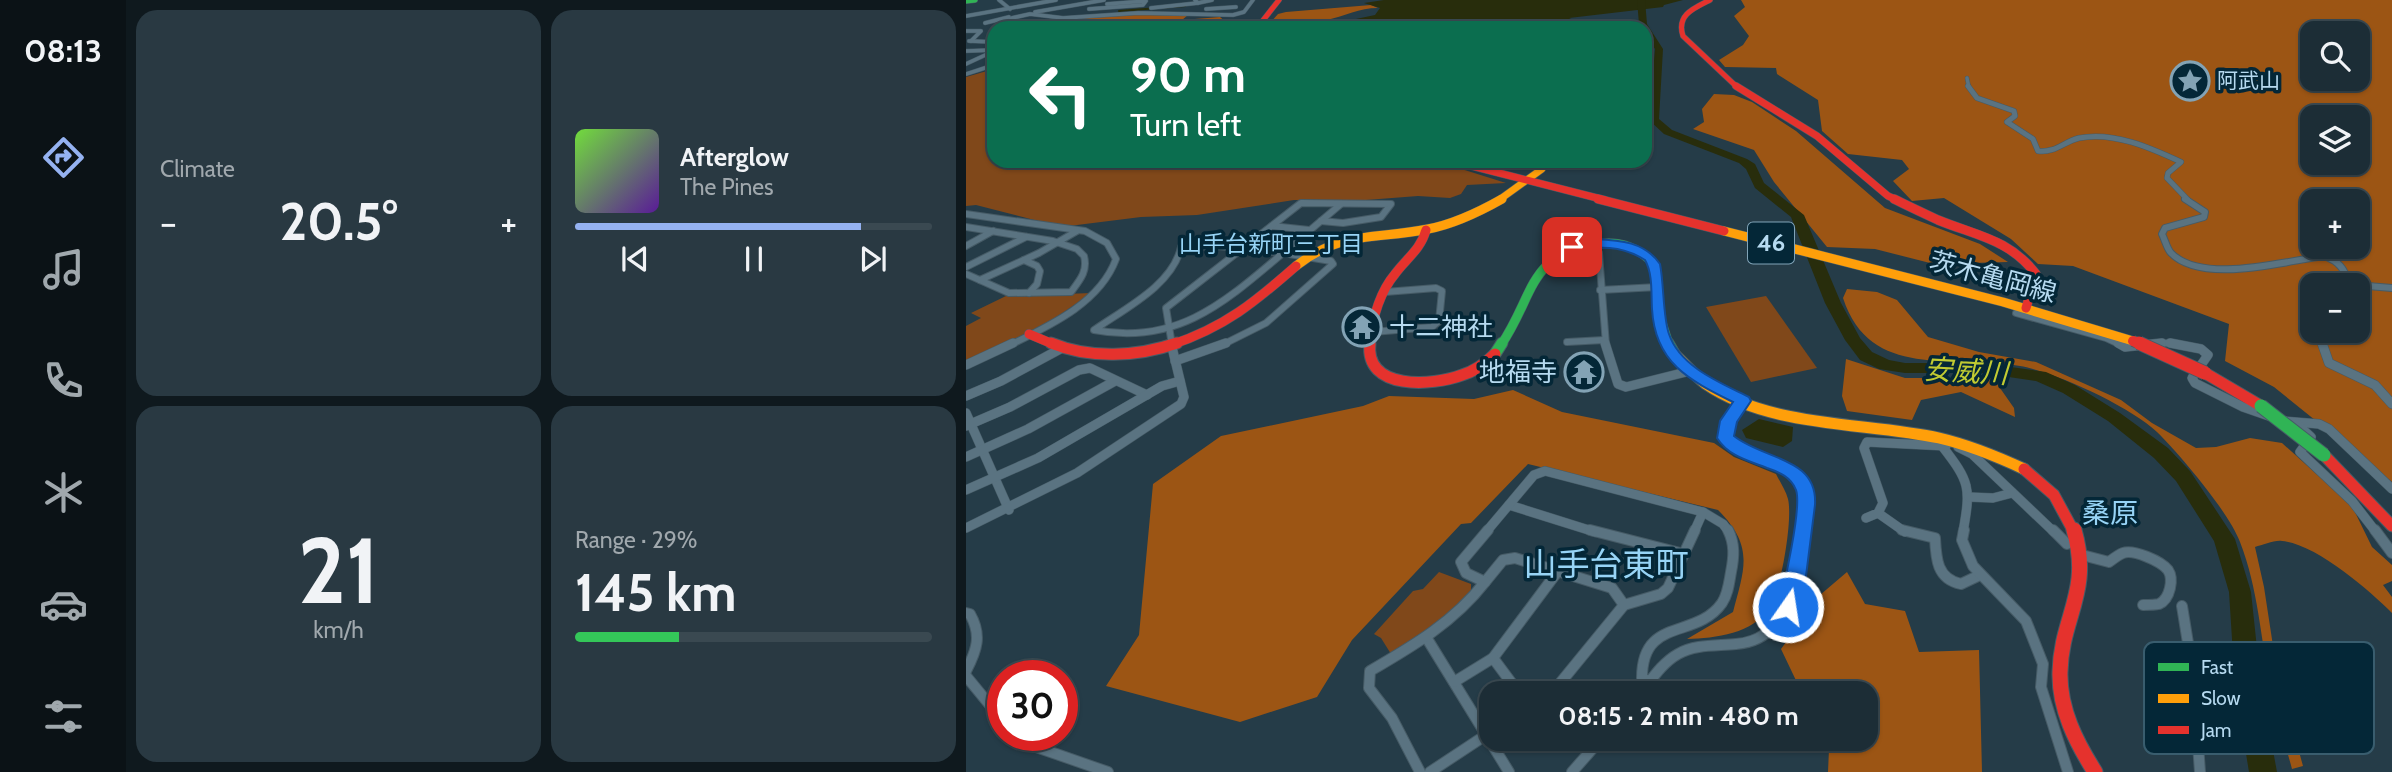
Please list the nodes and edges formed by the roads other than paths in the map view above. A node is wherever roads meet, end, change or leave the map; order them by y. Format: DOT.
graph roads {
  1 [pos="975,0"];
  2 [pos="999,0"];
  3 [pos="1056,0"];
  4 [pos="1155,0"];
  5 [pos="1188,0"];
  6 [pos="1212,0"];
  7 [pos="1253,0"];
  8 [pos="1279,0"];
  9 [pos="1710,0"];
  10 [pos="966,1"];
  11 [pos="1107,1"];
  12 [pos="1197,1"];
  13 [pos="1144,4"];
  14 [pos="1007,8"];
  15 [pos="1236,8"];
  16 [pos="1089,9"];
  17 [pos="1206,9"];
  18 [pos="1034,13"];
  19 [pos="1085,13"];
  20 [pos="1044,15"];
  21 [pos="1200,15"];
  22 [pos="966,16"];
  23 [pos="1063,18"];
  24 [pos="1076,18"];
  25 [pos="995,21"];
  26 [pos="1006,21"];
  27 [pos="1054,21"];
  28 [pos="1075,21"];
  29 [pos="1262,21"];
  30 [pos="966,31"];
  31 [pos="969,41"];
  32 [pos="987,42"];
  33 [pos="966,51"];
  34 [pos="987,51"];
  35 [pos="987,54"];
  36 [pos="966,64"];
  37 [pos="987,67"];
  38 [pos="966,74"];
  39 [pos="1967,78"];
  40 [pos="1498,168"];
  41 [pos="1504,168"];
  42 [pos="1537,174"];
  43 [pos="1341,204"];
  44 [pos="966,214"];
  45 [pos="983,216"];
  46 [pos="1321,221"];
  47 [pos="966,226"];
  48 [pos="1272,226"];
  49 [pos="1078,230"];
  50 [pos="1309,230"];
  51 [pos="1426,230"];
  52 [pos="993,232"];
  53 [pos="1026,237"];
  54 [pos="1058,242"];
  55 [pos="966,246"];
  56 [pos="1244,248"];
  57 [pos="1599,253"];
  58 [pos="1282,254"];
  59 [pos="1306,257"];
  60 [pos="1024,260"];
  61 [pos="966,267"];
  62 [pos="2345,273"];
  63 [pos="966,274"];
  64 [pos="980,280"];
  65 [pos="2370,286"];
  66 [pos="1658,287"];
  67 [pos="2392,288"];
  68 [pos="1600,290"];
  69 [pos="1385,292"];
  70 [pos="1028,293"];
  71 [pos="2021,311"];
  72 [pos="1168,327"];
  73 [pos="1373,332"];
  74 [pos="1029,334"];
  75 [pos="1604,340"];
  76 [pos="1567,342"];
  77 [pos="1171,343"];
  78 [pos="2322,343"];
  79 [pos="1062,348"];
  80 [pos="1175,361"];
  81 [pos="966,365"];
  82 [pos="1690,372"];
  83 [pos="1180,380"];
  84 [pos="1115,381"];
  85 [pos="1147,395"];
  86 [pos="966,396"];
  87 [pos="1743,401"];
  88 [pos="2392,404"];
  89 [pos="966,413"];
  90 [pos="2297,423"];
  91 [pos="968,425"];
  92 [pos="1958,444"];
  93 [pos="1942,446"];
  94 [pos="983,451"];
  95 [pos="966,457"];
  96 [pos="996,478"];
  97 [pos="2392,489"];
  98 [pos="966,491"];
  99 [pos="2012,493"];
  100 [pos="1969,497"];
  101 [pos="1509,505"];
  102 [pos="1009,510"];
  103 [pos="1703,512"];
  104 [pos="1878,513"];
  105 [pos="1866,518"];
  106 [pos="2392,526"];
  107 [pos="966,528"];
  108 [pos="2067,544"];
  109 [pos="2392,553"];
  110 [pos="1684,554"];
  111 [pos="2082,555"];
  112 [pos="1558,571"];
  113 [pos="1980,575"];
  114 [pos="1485,582"];
  115 [pos="1624,605"];
  116 [pos="2143,605"];
  117 [pos="2182,606"];
  118 [pos="966,613"];
  119 [pos="1426,637"];
  120 [pos="2188,642"];
  121 [pos="1493,658"];
  122 [pos="2043,664"];
  123 [pos="2060,671"];
  124 [pos="966,673"];
  125 [pos="1509,681"];
  126 [pos="1562,681"];
  127 [pos="1649,681"];
  128 [pos="1652,681"];
  129 [pos="1454,682"];
  130 [pos="987,700"];
  131 [pos="1479,723"];
  132 [pos="1479,740"];
  133 [pos="1046,751"];
  134 [pos="1496,751"];
  135 [pos="1590,751"];
  136 [pos="2199,754"];
  137 [pos="1108,772"];
  138 [pos="1420,772"];
  139 [pos="1430,772"];
  140 [pos="1509,772"];
  141 [pos="1572,772"];
  142 [pos="2068,772"];
  143 [pos="2095,772"];
  144 [pos="2200,772"];
  1 -- 10 [label="street"];
  2 -- 14 [label="street"];
  3 -- 14 [label="street"];
  4 -- 13 [label="street"];
  5 -- 13 [label="street"];
  6 -- 12 [label="street"];
  7 -- 21 [label="street"];
  8 -- 29 [label="street"];
  9 -- 71 [label="street"];
  11 -- 13 [label="street"];
  11 -- 16 [label="street"];
  11 -- 18 [label="street"];
  12 -- 13 [label="street"];
  12 -- 17 [label="street"];
  13 -- 16 [label="street"];
  13 -- 19 [label="street"];
  14 -- 18 [label="street"];
  14 -- 22 [label="street"];
  15 -- 17 [label="street"];
  16 -- 19 [label="street"];
  17 -- 21 [label="street"];
  18 -- 20 [label="street"];
  18 -- 25 [label="street"];
  18 -- 26 [label="street"];
  19 -- 20 [label="street"];
  20 -- 23 [label="street"];
  21 -- 24 [label="street"];
  23 -- 24 [label="street"];
  23 -- 27 [label="street"];
  24 -- 28 [label="street"];
  30 -- 31 [label="street"];
  31 -- 32 [label="street"];
  33 -- 34 [label="street"];
  35 -- 36 [label="street"];
  37 -- 38 [label="street"];
  39 -- 62 [label="street"];
  40 -- 42 [label="street, 茨木亀岡線 / 46"];
  41 -- 42 [label="street, 茨木亀岡線 / 46"];
  42 -- 51 [label="street"];
  42 -- 71 [label="street, 茨木亀岡線 / 46"];
  43 -- 46 [label="street"];
  43 -- 46 [label="street"];
  43 -- 48 [label="street"];
  44 -- 45 [label="street"];
  45 -- 47 [label="street"];
  45 -- 49 [label="street"];
  46 -- 50 [label="street"];
  47 -- 52 [label="street"];
  48 -- 50 [label="street"];
  48 -- 56 [label="street"];
  49 -- 54 [label="street"];
  49 -- 74 [label="street"];
  50 -- 58 [label="street"];
  51 -- 59 [label="street"];
  51 -- 69 [label="street"];
  52 -- 53 [label="street"];
  52 -- 55 [label="street"];
  53 -- 54 [label="street"];
  53 -- 61 [label="street"];
  54 -- 60 [label="street"];
  54 -- 70 [label="street"];
  56 -- 58 [label="street"];
  56 -- 72 [label="street"];
  56 -- 72 [label="street"];
  57 -- 68 [label="street"];
  58 -- 59 [label="street"];
  58 -- 72 [label="street"];
  59 -- 77 [label="street"];
  59 -- 80 [label="street"];
  60 -- 64 [label="street"];
  60 -- 70 [label="street"];
  63 -- 64 [label="street"];
  64 -- 70 [label="street"];
  65 -- 67 [label="street"];
  66 -- 68 [label="street"];
  66 -- 73 [label="street"];
  66 -- 82 [label="street"];
  68 -- 75 [label="street"];
  69 -- 73 [label="street"];
  69 -- 73 [label="street"];
  71 -- 90 [label="street"];
  71 -- 106 [label="street, 茨木亀岡線 / 46, bridge"];
  72 -- 77 [label="street"];
  74 -- 79 [label="street"];
  74 -- 81 [label="street"];
  75 -- 76 [label="street"];
  75 -- 82 [label="street"];
  77 -- 79 [label="street"];
  77 -- 80 [label="street"];
  78 -- 88 [label="street"];
  79 -- 86 [label="street"];
  80 -- 83 [label="street"];
  82 -- 87 [label="street"];
  83 -- 85 [label="street"];
  83 -- 102 [label="street"];
  84 -- 85 [label="street"];
  84 -- 91 [label="street"];
  84 -- 94 [label="street"];
  85 -- 96 [label="street"];
  87 -- 92 [label="street"];
  87 -- 128 [label="street"];
  89 -- 91 [label="street"];
  90 -- 97 [label="street"];
  90 -- 109 [label="street"];
  91 -- 94 [label="street"];
  92 -- 93 [label="street"];
  92 -- 99 [label="street"];
  92 -- 111 [label="street"];
  93 -- 100 [label="street"];
  93 -- 104 [label="street"];
  94 -- 95 [label="street"];
  94 -- 96 [label="street"];
  96 -- 98 [label="street"];
  96 -- 102 [label="street"];
  99 -- 100 [label="street"];
  99 -- 108 [label="street"];
  100 -- 113 [label="street"];
  101 -- 103 [label="street"];
  101 -- 110 [label="street"];
  101 -- 114 [label="street"];
  102 -- 107 [label="street"];
  103 -- 110 [label="street"];
  103 -- 127 [label="street"];
  104 -- 105 [label="street"];
  104 -- 113 [label="street"];
  110 -- 115 [label="street"];
  111 -- 116 [label="street"];
  111 -- 123 [label="street"];
  112 -- 114 [label="street"];
  112 -- 115 [label="street"];
  112 -- 121 [label="street"];
  113 -- 122 [label="street"];
  114 -- 119 [label="street"];
  115 -- 126 [label="street"];
  117 -- 120 [label="street"];
  118 -- 124 [label="street"];
  119 -- 129 [label="street"];
  119 -- 138 [label="street"];
  121 -- 125 [label="street"];
  121 -- 129 [label="street"];
  122 -- 123 [label="street"];
  122 -- 142 [label="street"];
  123 -- 143 [label="street"];
  124 -- 130 [label="street"];
  129 -- 131 [label="street"];
  132 -- 139 [label="street"];
  133 -- 137 [label="street"];
  134 -- 140 [label="street"];
  135 -- 141 [label="street"];
  136 -- 144 [label="street"];
}
